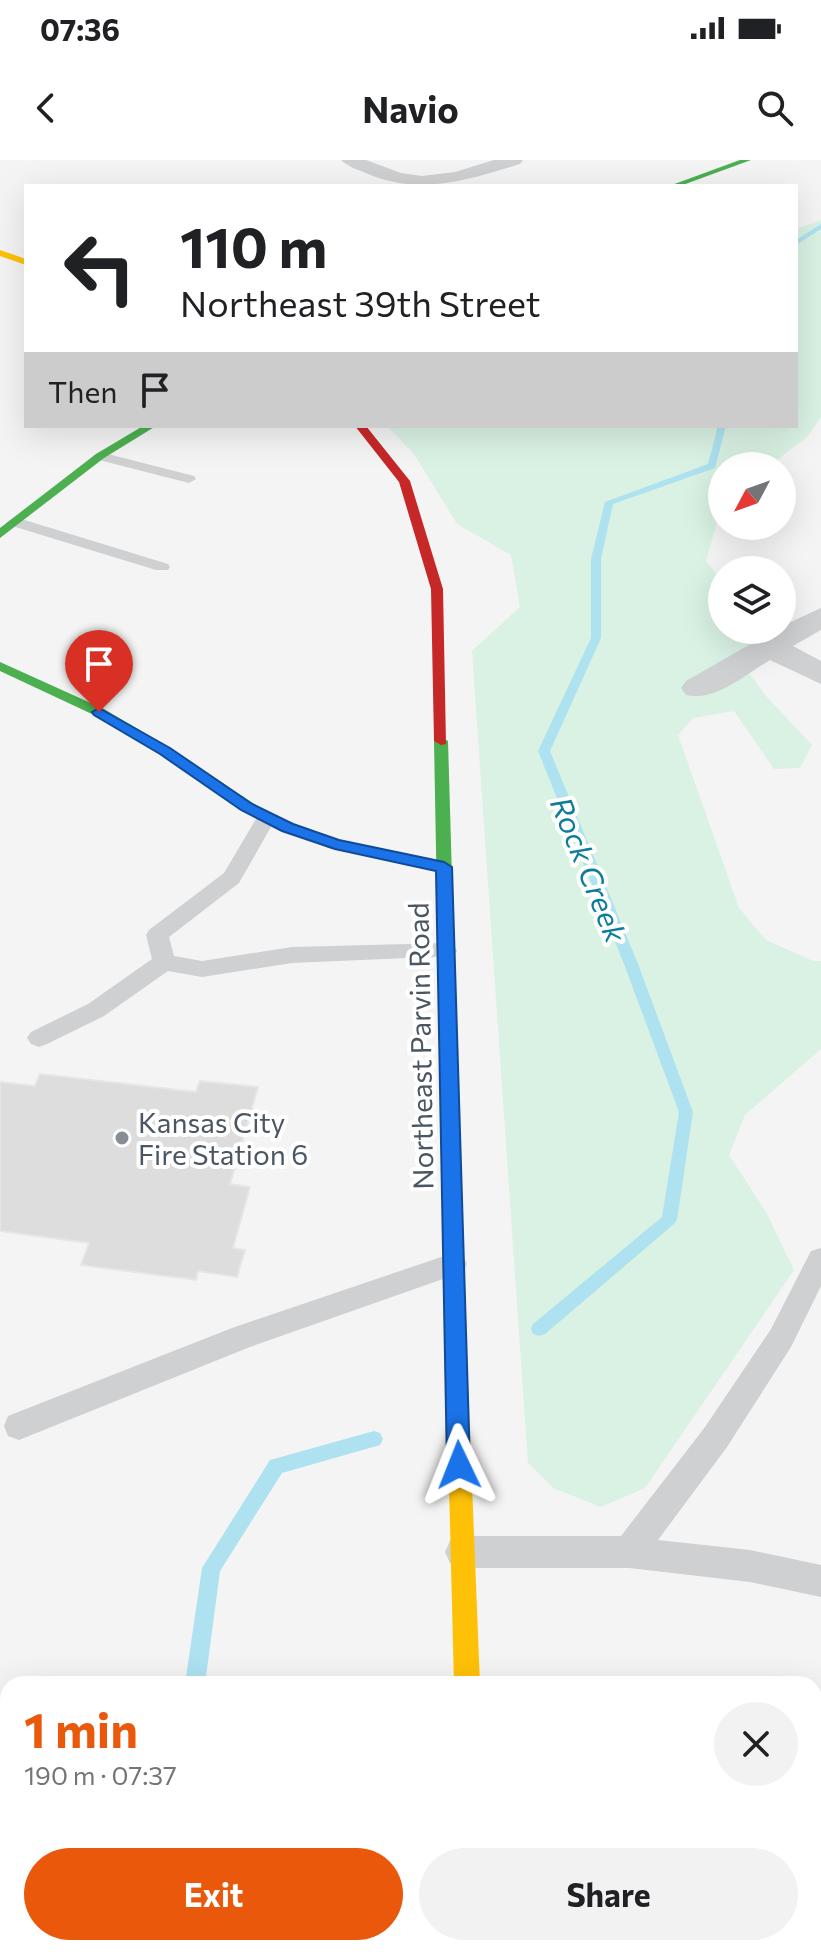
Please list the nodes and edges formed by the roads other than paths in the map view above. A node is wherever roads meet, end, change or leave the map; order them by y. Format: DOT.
graph roads {
  1 [pos="350,160"];
  2 [pos="514,160"];
  3 [pos="739,161"];
  4 [pos="678,184"];
  5 [pos="0,253"];
  6 [pos="24,261"];
  7 [pos="148,428"];
  8 [pos="362,428"];
  9 [pos="100,456"];
  10 [pos="189,479"];
  11 [pos="15,522"];
  12 [pos="0,534"];
  13 [pos="162,567"];
  14 [pos="821,617"];
  15 [pos="770,647"];
  16 [pos="0,666"];
  17 [pos="821,674"];
  18 [pos="698,688"];
  19 [pos="266,818"];
  20 [pos="444,867"];
  21 [pos="446,951"];
  22 [pos="164,962"];
  23 [pos="39,1038"];
  24 [pos="821,1259"];
  25 [pos="453,1264"];
  26 [pos="19,1426"];
  27 [pos="461,1552"];
  28 [pos="629,1552"];
  29 [pos="821,1581"];
  30 [pos="467,1676"];
  1 -- 2 [label="street"];
  3 -- 4 [label="main road"];
  5 -- 6 [label="main road"];
  7 -- 9 [label="main road"];
  8 -- 20 [label="main road, Northeast Parvin Road"];
  9 -- 10 [label="lane"];
  9 -- 11 [label="main road"];
  11 -- 12 [label="main road"];
  11 -- 13 [label="lane"];
  14 -- 15 [label="street"];
  15 -- 17 [label="street"];
  15 -- 18 [label="street"];
  16 -- 19 [label="main road"];
  19 -- 20 [label="main road"];
  19 -- 22 [label="lane"];
  20 -- 21 [label="main road, Northeast Parvin Road"];
  21 -- 22 [label="lane"];
  21 -- 25 [label="main road, Northeast Parvin Road"];
  22 -- 23 [label="lane"];
  24 -- 28 [label="lane"];
  25 -- 26 [label="lane"];
  25 -- 27 [label="main road, Northeast Parvin Road"];
  27 -- 28 [label="lane"];
  27 -- 30 [label="main road, Northeast Parvin Road"];
  28 -- 29 [label="lane"];
}
